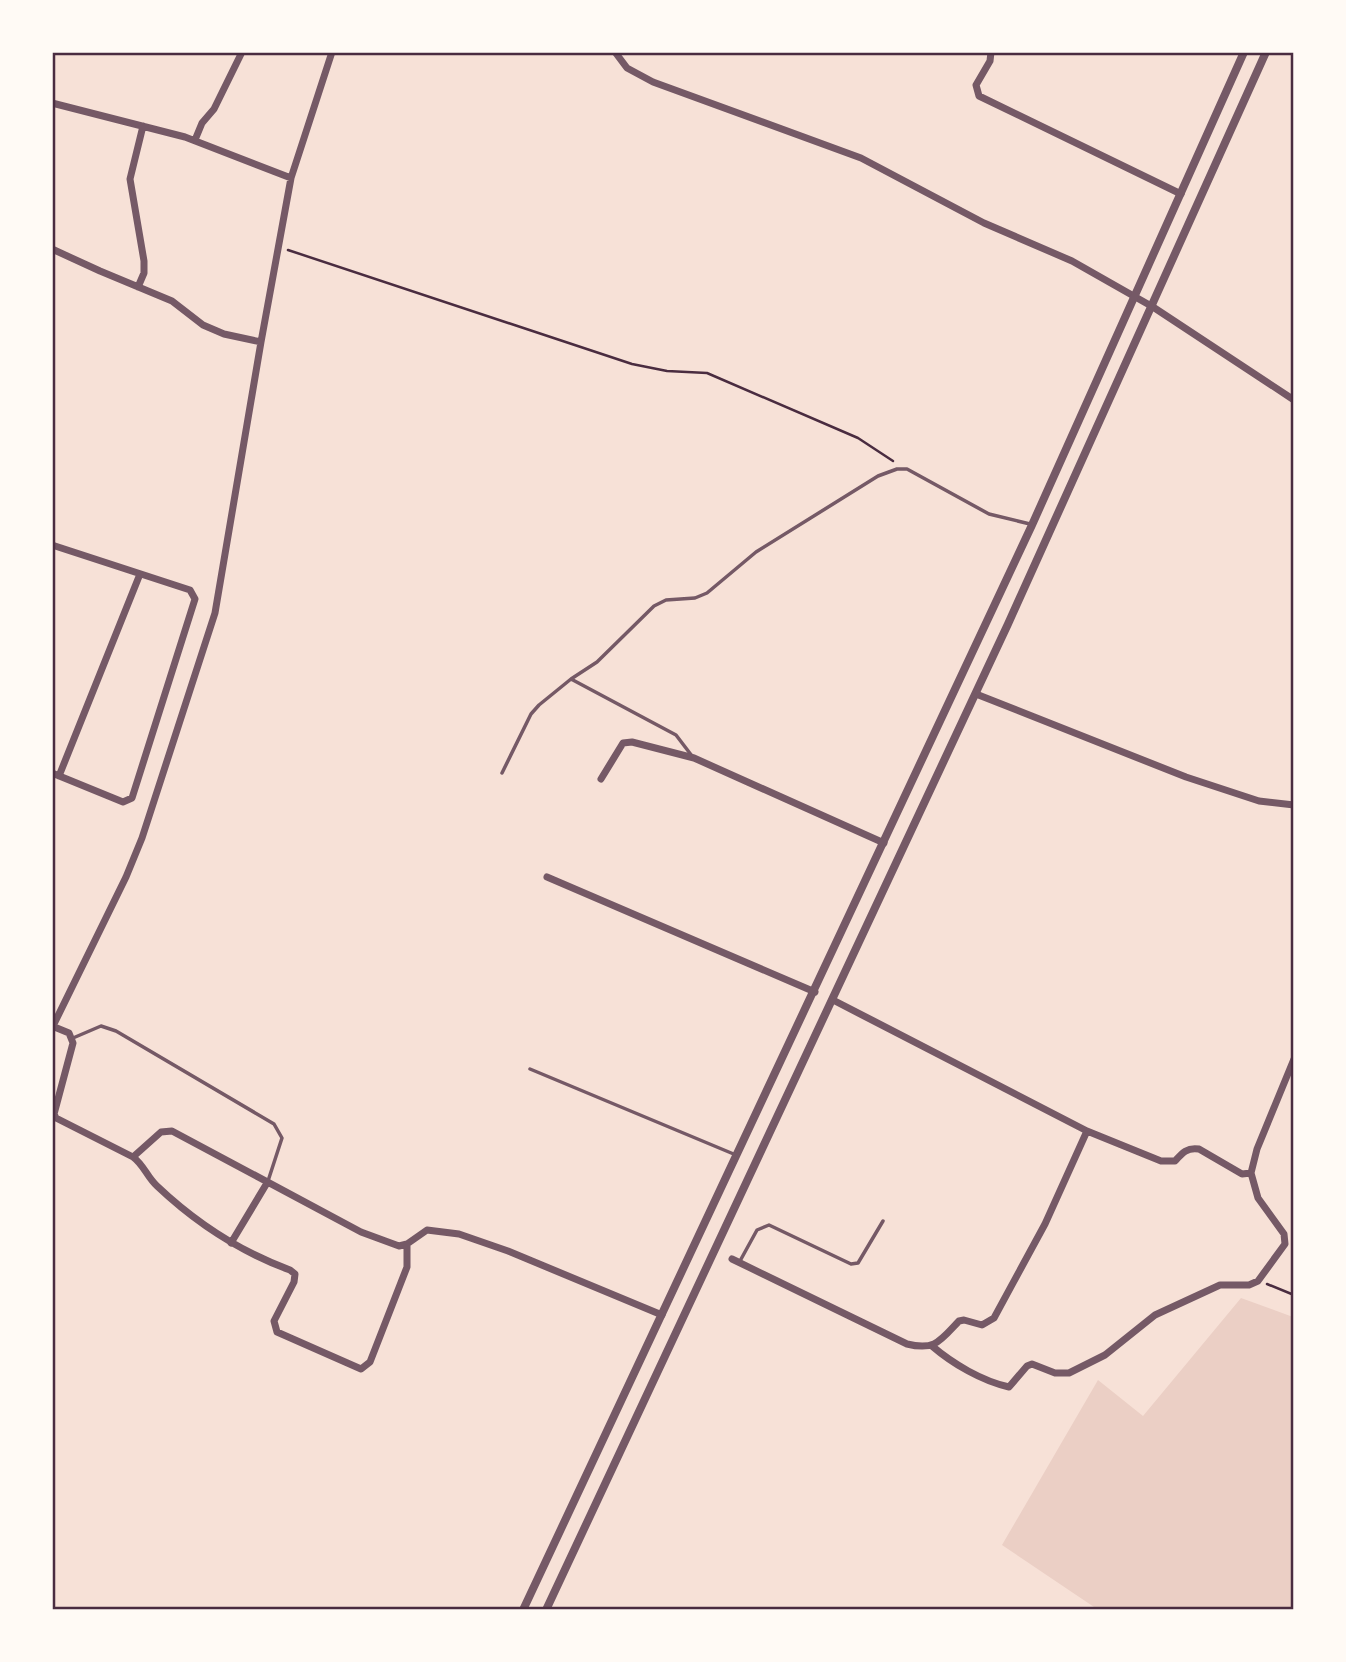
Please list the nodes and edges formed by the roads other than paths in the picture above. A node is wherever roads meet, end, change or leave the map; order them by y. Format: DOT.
graph roads {
  1 [pos="242,52"];
  2 [pos="332,52"];
  3 [pos="615,52"];
  4 [pos="992,52"];
  5 [pos="1244,52"];
  6 [pos="1266,52"];
  7 [pos="52,103"];
  8 [pos="144,126"];
  9 [pos="195,140"];
  10 [pos="291,178"];
  11 [pos="1181,194"];
  12 [pos="52,249"];
  13 [pos="138,287"];
  14 [pos="1135,297"];
  15 [pos="1153,307"];
  16 [pos="261,342"];
  17 [pos="1293,400"];
  18 [pos="1032,525"];
  19 [pos="52,545"];
  20 [pos="140,574"];
  21 [pos="571,679"];
  22 [pos="976,694"];
  23 [pos="694,758"];
  24 [pos="502,773"];
  25 [pos="56,774"];
  26 [pos="601,779"];
  27 [pos="1293,804"];
  28 [pos="884,844"];
  29 [pos="547,877"];
  30 [pos="815,992"];
  31 [pos="833,1000"];
  32 [pos="53,1026"];
  33 [pos="73,1038"];
  34 [pos="1293,1059"];
  35 [pos="530,1069"];
  36 [pos="1087,1130"];
  37 [pos="738,1156"];
  38 [pos="133,1157"];
  39 [pos="1251,1173"];
  40 [pos="267,1183"];
  41 [pos="883,1222"];
  42 [pos="231,1243"];
  43 [pos="407,1244"];
  44 [pos="736,1261"];
  45 [pos="662,1315"];
  46 [pos="932,1346"];
  47 [pos="523,1609"];
  48 [pos="546,1609"];
  1 -- 9 [label="street"];
  2 -- 10 [label="street"];
  3 -- 14 [label="street"];
  4 -- 11 [label="street"];
  5 -- 11 [label="street"];
  6 -- 15 [label="street"];
  7 -- 8 [label="street"];
  8 -- 9 [label="street"];
  8 -- 13 [label="street"];
  9 -- 10 [label="street"];
  10 -- 16 [label="street"];
  11 -- 14 [label="street"];
  12 -- 13 [label="street"];
  13 -- 16 [label="street"];
  14 -- 15 [label="street"];
  14 -- 18 [label="street"];
  15 -- 17 [label="street"];
  15 -- 22 [label="street"];
  16 -- 32 [label="street"];
  18 -- 21 [label="lane"];
  18 -- 28 [label="street"];
  19 -- 20 [label="street"];
  20 -- 25 [label="street"];
  20 -- 25 [label="street"];
  21 -- 23 [label="lane"];
  21 -- 24 [label="lane"];
  22 -- 27 [label="street"];
  22 -- 31 [label="street"];
  23 -- 26 [label="street"];
  23 -- 28 [label="street"];
  28 -- 30 [label="street"];
  29 -- 30 [label="street"];
  30 -- 37 [label="street"];
  31 -- 36 [label="street"];
  31 -- 48 [label="street"];
  32 -- 33 [label="street"];
  33 -- 38 [label="street"];
  33 -- 40 [label="lane"];
  34 -- 39 [label="street"];
  35 -- 37 [label="lane"];
  36 -- 39 [label="street"];
  36 -- 46 [label="street"];
  37 -- 45 [label="street"];
  38 -- 40 [label="street"];
  38 -- 42 [label="street"];
  39 -- 46 [label="street"];
  40 -- 42 [label="street"];
  40 -- 43 [label="street"];
  41 -- 44 [label="lane"];
  42 -- 43 [label="street"];
  43 -- 45 [label="street"];
  44 -- 46 [label="street"];
  45 -- 47 [label="street"];
}
